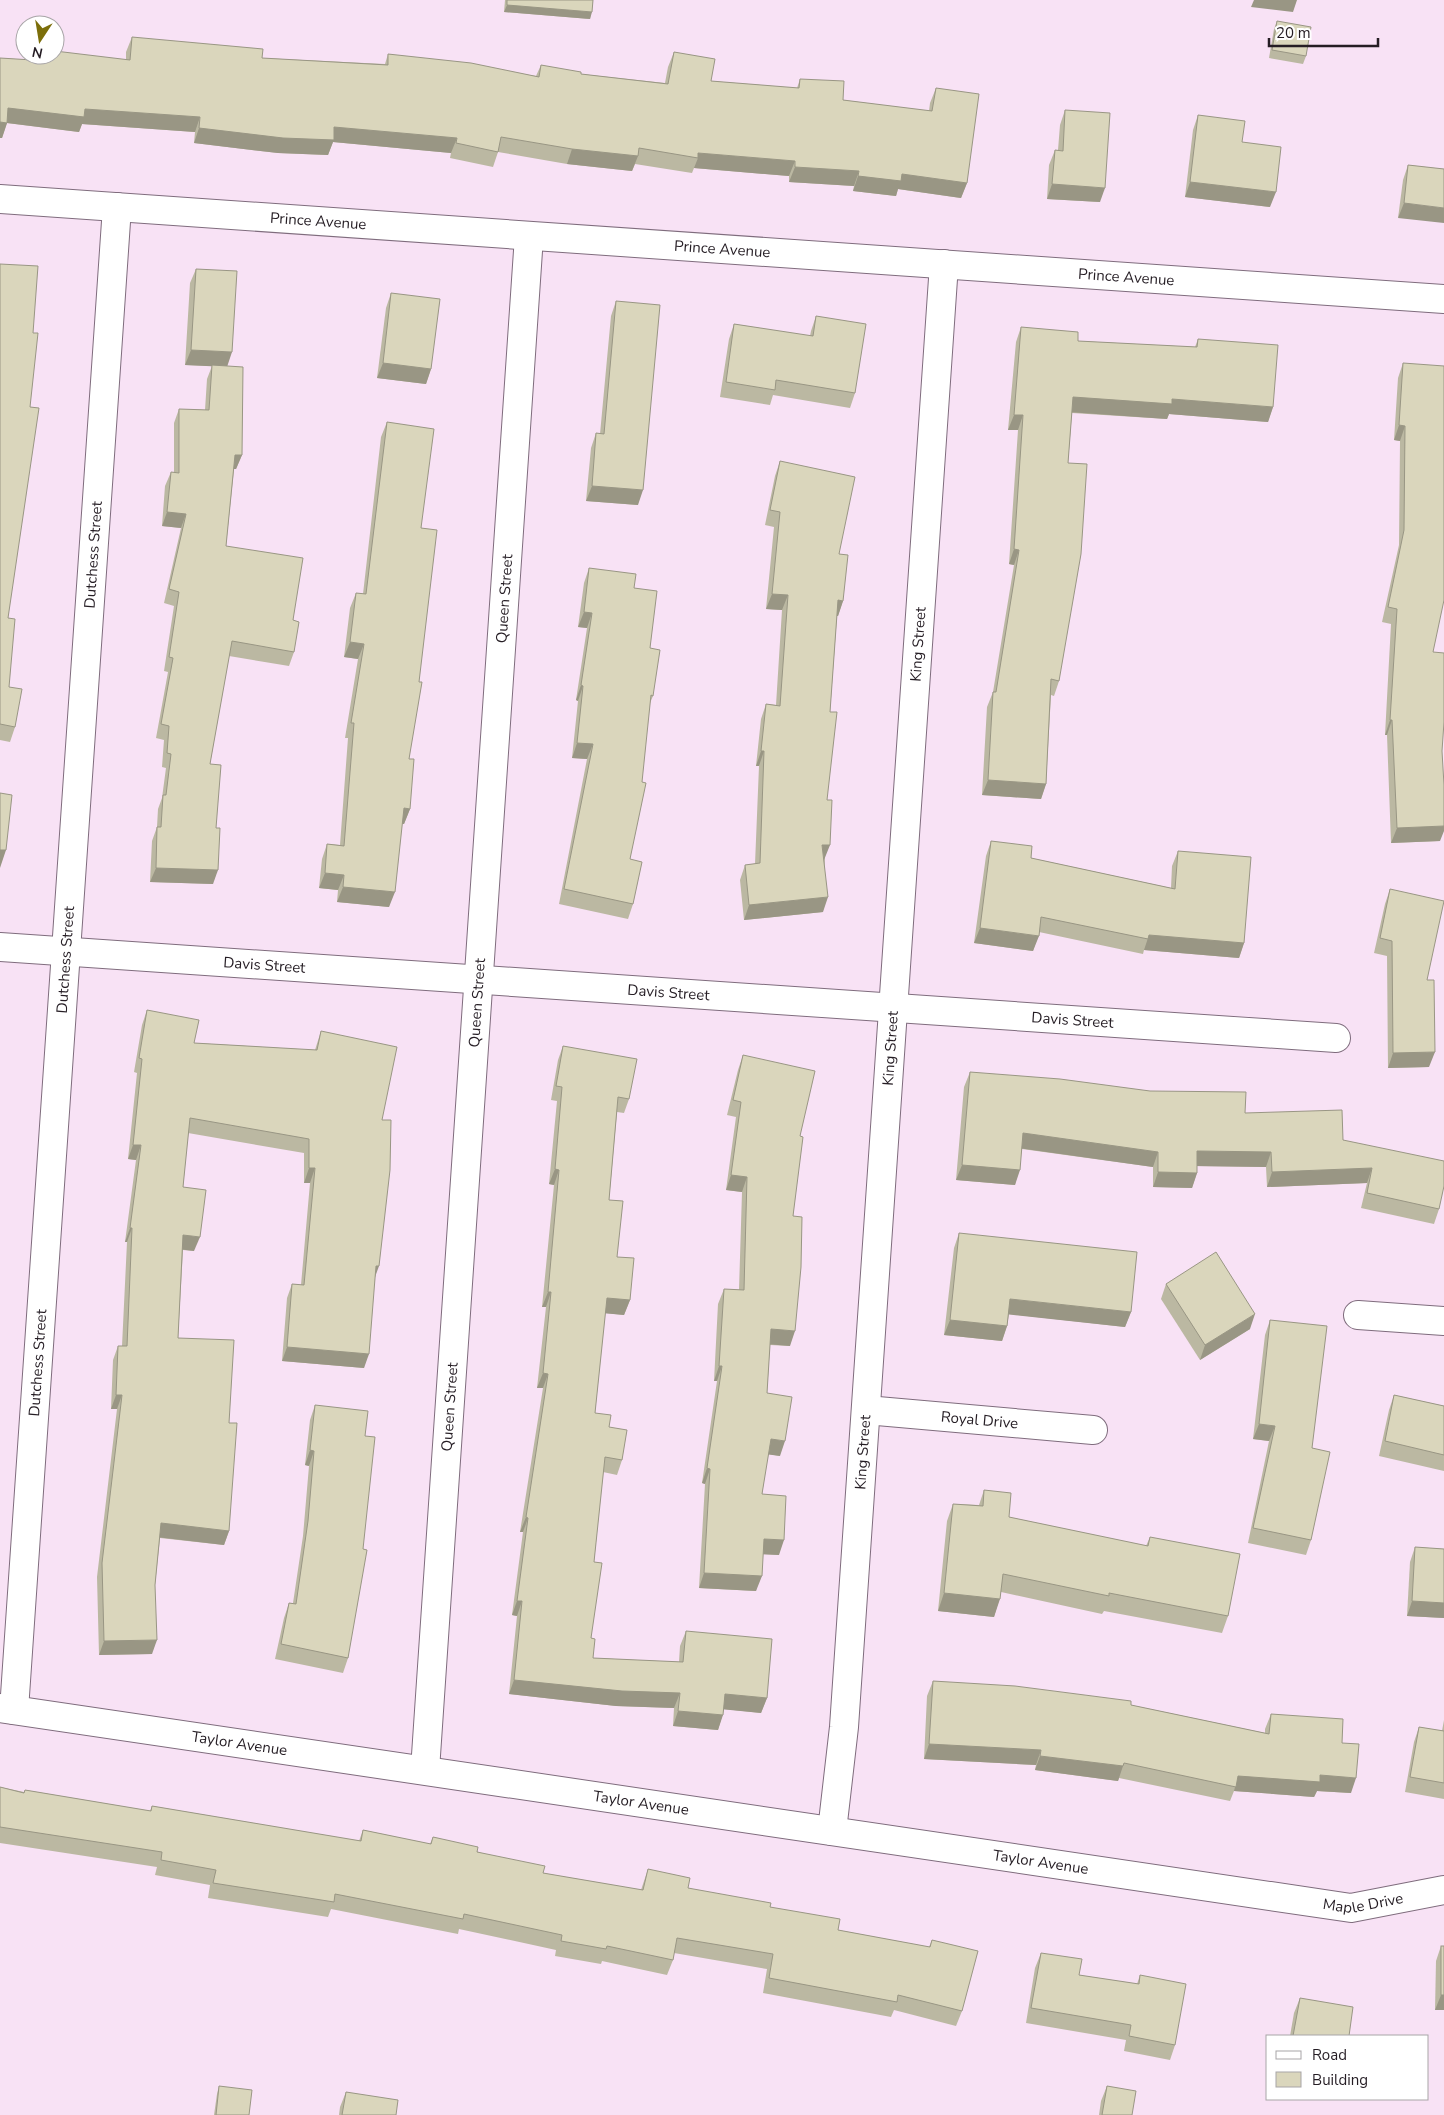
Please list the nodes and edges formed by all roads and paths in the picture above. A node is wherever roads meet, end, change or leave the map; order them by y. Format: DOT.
graph roads {
  1 [pos="0,199"];
  2 [pos="117,207"];
  3 [pos="529,236"];
  4 [pos="944,264"];
  5 [pos="1444,299"];
  6 [pos="0,947"];
  7 [pos="66,952"];
  8 [pos="479,980"];
  9 [pos="893,1008"];
  10 [pos="1336,1038"];
  11 [pos="1358,1315"];
  12 [pos="1444,1322"];
  13 [pos="866,1410"];
  14 [pos="1093,1430"];
  15 [pos="7,1709"];
  16 [pos="425,1770"];
  17 [pos="832,1831"];
  18 [pos="1444,1890"];
  19 [pos="1280,1897"];
  1 -- 2 [label="street, Prince Avenue"];
  2 -- 3 [label="street, Prince Avenue"];
  2 -- 7 [label="street, Dutchess Street"];
  3 -- 4 [label="street, Prince Avenue"];
  3 -- 8 [label="street, Queen Street"];
  4 -- 5 [label="street, Prince Avenue"];
  4 -- 9 [label="street, King Street"];
  6 -- 7 [label="street, Davis Street"];
  7 -- 8 [label="street, Davis Street"];
  7 -- 15 [label="street, Dutchess Street"];
  8 -- 9 [label="street, Davis Street"];
  8 -- 16 [label="street, Queen Street"];
  9 -- 10 [label="street, Davis Street"];
  9 -- 13 [label="street, King Street"];
  11 -- 12 [label="street"];
  13 -- 14 [label="street, Royal Drive"];
  13 -- 17 [label="street, King Street"];
  15 -- 16 [label="street, Taylor Avenue"];
  16 -- 17 [label="street, Taylor Avenue"];
  17 -- 19 [label="street, Taylor Avenue"];
  18 -- 19 [label="street, Maple Drive"];
}
